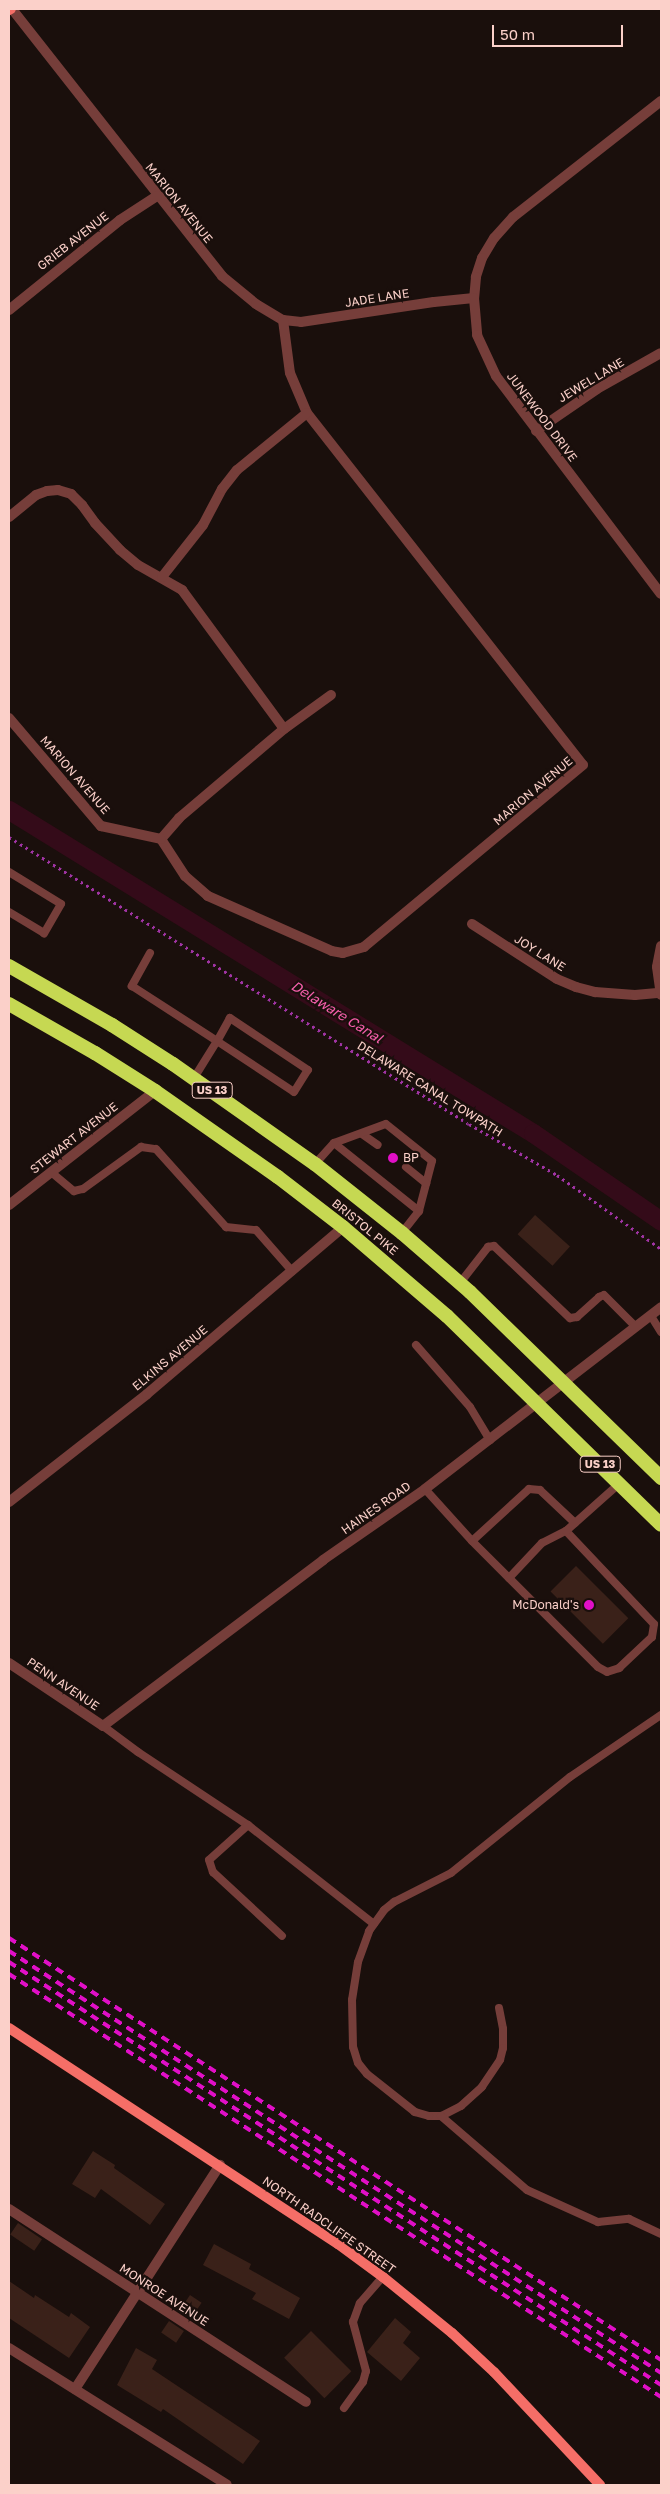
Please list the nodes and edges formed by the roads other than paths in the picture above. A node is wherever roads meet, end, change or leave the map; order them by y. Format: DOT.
graph roads {
  1 [pos="10,9"];
  2 [pos="661,100"];
  3 [pos="157,196"];
  4 [pos="474,298"];
  5 [pos="9,310"];
  6 [pos="283,320"];
  7 [pos="661,353"];
  8 [pos="307,413"];
  9 [pos="536,431"];
  10 [pos="9,517"];
  11 [pos="162,577"];
  12 [pos="661,594"];
  13 [pos="331,695"];
  14 [pos="9,718"];
  15 [pos="284,729"];
  16 [pos="161,839"];
  17 [pos="9,872"];
  18 [pos="9,912"];
  19 [pos="472,924"];
  20 [pos="661,946"];
  21 [pos="150,953"];
  22 [pos="9,966"];
  23 [pos="661,994"];
  24 [pos="9,1004"];
  25 [pos="217,1041"];
  26 [pos="194,1078"];
  27 [pos="155,1091"];
  28 [pos="362,1134"];
  29 [pos="334,1143"];
  30 [pos="378,1145"];
  31 [pos="315,1164"];
  32 [pos="406,1167"];
  33 [pos="52,1172"];
  34 [pos="426,1183"];
  35 [pos="9,1205"];
  36 [pos="419,1211"];
  37 [pos="343,1227"];
  38 [pos="402,1233"];
  39 [pos="292,1271"];
  40 [pos="460,1283"];
  41 [pos="661,1307"];
  42 [pos="651,1316"];
  43 [pos="636,1328"];
  44 [pos="661,1332"];
  45 [pos="416,1345"];
  46 [pos="564,1384"];
  47 [pos="538,1404"];
  48 [pos="490,1440"];
  49 [pos="659,1472"];
  50 [pos="619,1484"];
  51 [pos="425,1489"];
  52 [pos="9,1502"];
  53 [pos="575,1523"];
  54 [pos="661,1525"];
  55 [pos="566,1531"];
  56 [pos="472,1541"];
  57 [pos="509,1578"];
  58 [pos="658,1623"];
  59 [pos="9,1663"];
  60 [pos="661,1714"];
  61 [pos="103,1726"];
  62 [pos="248,1825"];
  63 [pos="374,1924"];
  64 [pos="282,1936"];
  65 [pos="499,2008"];
  66 [pos="9,2028"];
  67 [pos="441,2116"];
  68 [pos="220,2165"];
  69 [pos="9,2209"];
  70 [pos="661,2234"];
  71 [pos="383,2277"];
  72 [pos="138,2292"];
  73 [pos="9,2348"];
  74 [pos="75,2389"];
  75 [pos="306,2402"];
  76 [pos="344,2408"];
  77 [pos="227,2485"];
  78 [pos="600,2485"];
  1 -- 3 [label="street, MARION AVENUE"];
  2 -- 4 [label="street, JUNEWOOD DRIVE"];
  3 -- 5 [label="street, GRIEB AVENUE"];
  3 -- 6 [label="street, MARION AVENUE"];
  4 -- 6 [label="street, JADE LANE"];
  4 -- 9 [label="street, JUNEWOOD DRIVE"];
  6 -- 8 [label="street, MARION AVENUE"];
  7 -- 9 [label="street, JEWEL LANE"];
  8 -- 11 [label="street"];
  8 -- 16 [label="street, MARION AVENUE"];
  9 -- 12 [label="street, JUNEWOOD DRIVE"];
  10 -- 11 [label="street"];
  11 -- 15 [label="street"];
  13 -- 15 [label="street"];
  14 -- 16 [label="street, MARION AVENUE"];
  15 -- 16 [label="street"];
  17 -- 18 [label="lane"];
  19 -- 23 [label="street, JOY LANE"];
  20 -- 23 [label="street"];
  21 -- 25 [label="lane"];
  22 -- 26 [label="highway, BRISTOL PIKE / US 13"];
  24 -- 27 [label="highway, BRISTOL PIKE / US 13"];
  25 -- 25 [label="lane"];
  25 -- 26 [label="lane"];
  26 -- 31 [label="highway, BRISTOL PIKE / US 13"];
  27 -- 33 [label="street, STEWART AVENUE"];
  27 -- 37 [label="highway, BRISTOL PIKE / US 13"];
  28 -- 29 [label="lane"];
  28 -- 30 [label="lane"];
  28 -- 34 [label="lane"];
  29 -- 31 [label="lane"];
  29 -- 36 [label="lane"];
  31 -- 38 [label="highway, BRISTOL PIKE / US 13"];
  32 -- 34 [label="lane"];
  33 -- 35 [label="street, STEWART AVENUE"];
  33 -- 39 [label="lane"];
  34 -- 36 [label="lane"];
  36 -- 38 [label="lane"];
  37 -- 39 [label="street, ELKINS AVENUE"];
  37 -- 47 [label="highway, BRISTOL PIKE / US 13"];
  38 -- 40 [label="highway, BRISTOL PIKE / US 13"];
  39 -- 52 [label="street, ELKINS AVENUE"];
  40 -- 43 [label="lane"];
  40 -- 46 [label="highway, BRISTOL PIKE / US 13"];
  41 -- 42 [label="street, HAINES ROAD"];
  42 -- 43 [label="street, HAINES ROAD"];
  42 -- 44 [label="lane"];
  43 -- 46 [label="street, HAINES ROAD"];
  45 -- 48 [label="lane"];
  46 -- 47 [label="street, HAINES ROAD"];
  46 -- 49 [label="highway, BRISTOL PIKE / US 13"];
  47 -- 48 [label="street, HAINES ROAD"];
  47 -- 50 [label="highway, BRISTOL PIKE / US 13"];
  48 -- 51 [label="street, HAINES ROAD"];
  50 -- 53 [label="lane"];
  50 -- 54 [label="highway, BRISTOL PIKE / US 13"];
  51 -- 56 [label="lane"];
  51 -- 61 [label="street, HAINES ROAD"];
  53 -- 55 [label="lane"];
  53 -- 56 [label="lane"];
  55 -- 57 [label="lane"];
  55 -- 58 [label="lane"];
  56 -- 57 [label="lane"];
  57 -- 58 [label="lane"];
  59 -- 61 [label="street, PENN AVENUE"];
  60 -- 63 [label="lane"];
  61 -- 62 [label="lane"];
  62 -- 63 [label="lane"];
  62 -- 64 [label="lane"];
  63 -- 67 [label="lane"];
  65 -- 67 [label="lane"];
  66 -- 68 [label="main road, NORTH RADCLIFFE STREET"];
  67 -- 70 [label="lane"];
  68 -- 71 [label="main road, NORTH RADCLIFFE STREET"];
  68 -- 72 [label="street"];
  69 -- 72 [label="street, MONROE AVENUE"];
  71 -- 76 [label="lane"];
  71 -- 78 [label="main road, NORTH RADCLIFFE STREET"];
  72 -- 74 [label="street"];
  72 -- 75 [label="street, MONROE AVENUE"];
  73 -- 74 [label="street"];
  74 -- 77 [label="street"];
}
